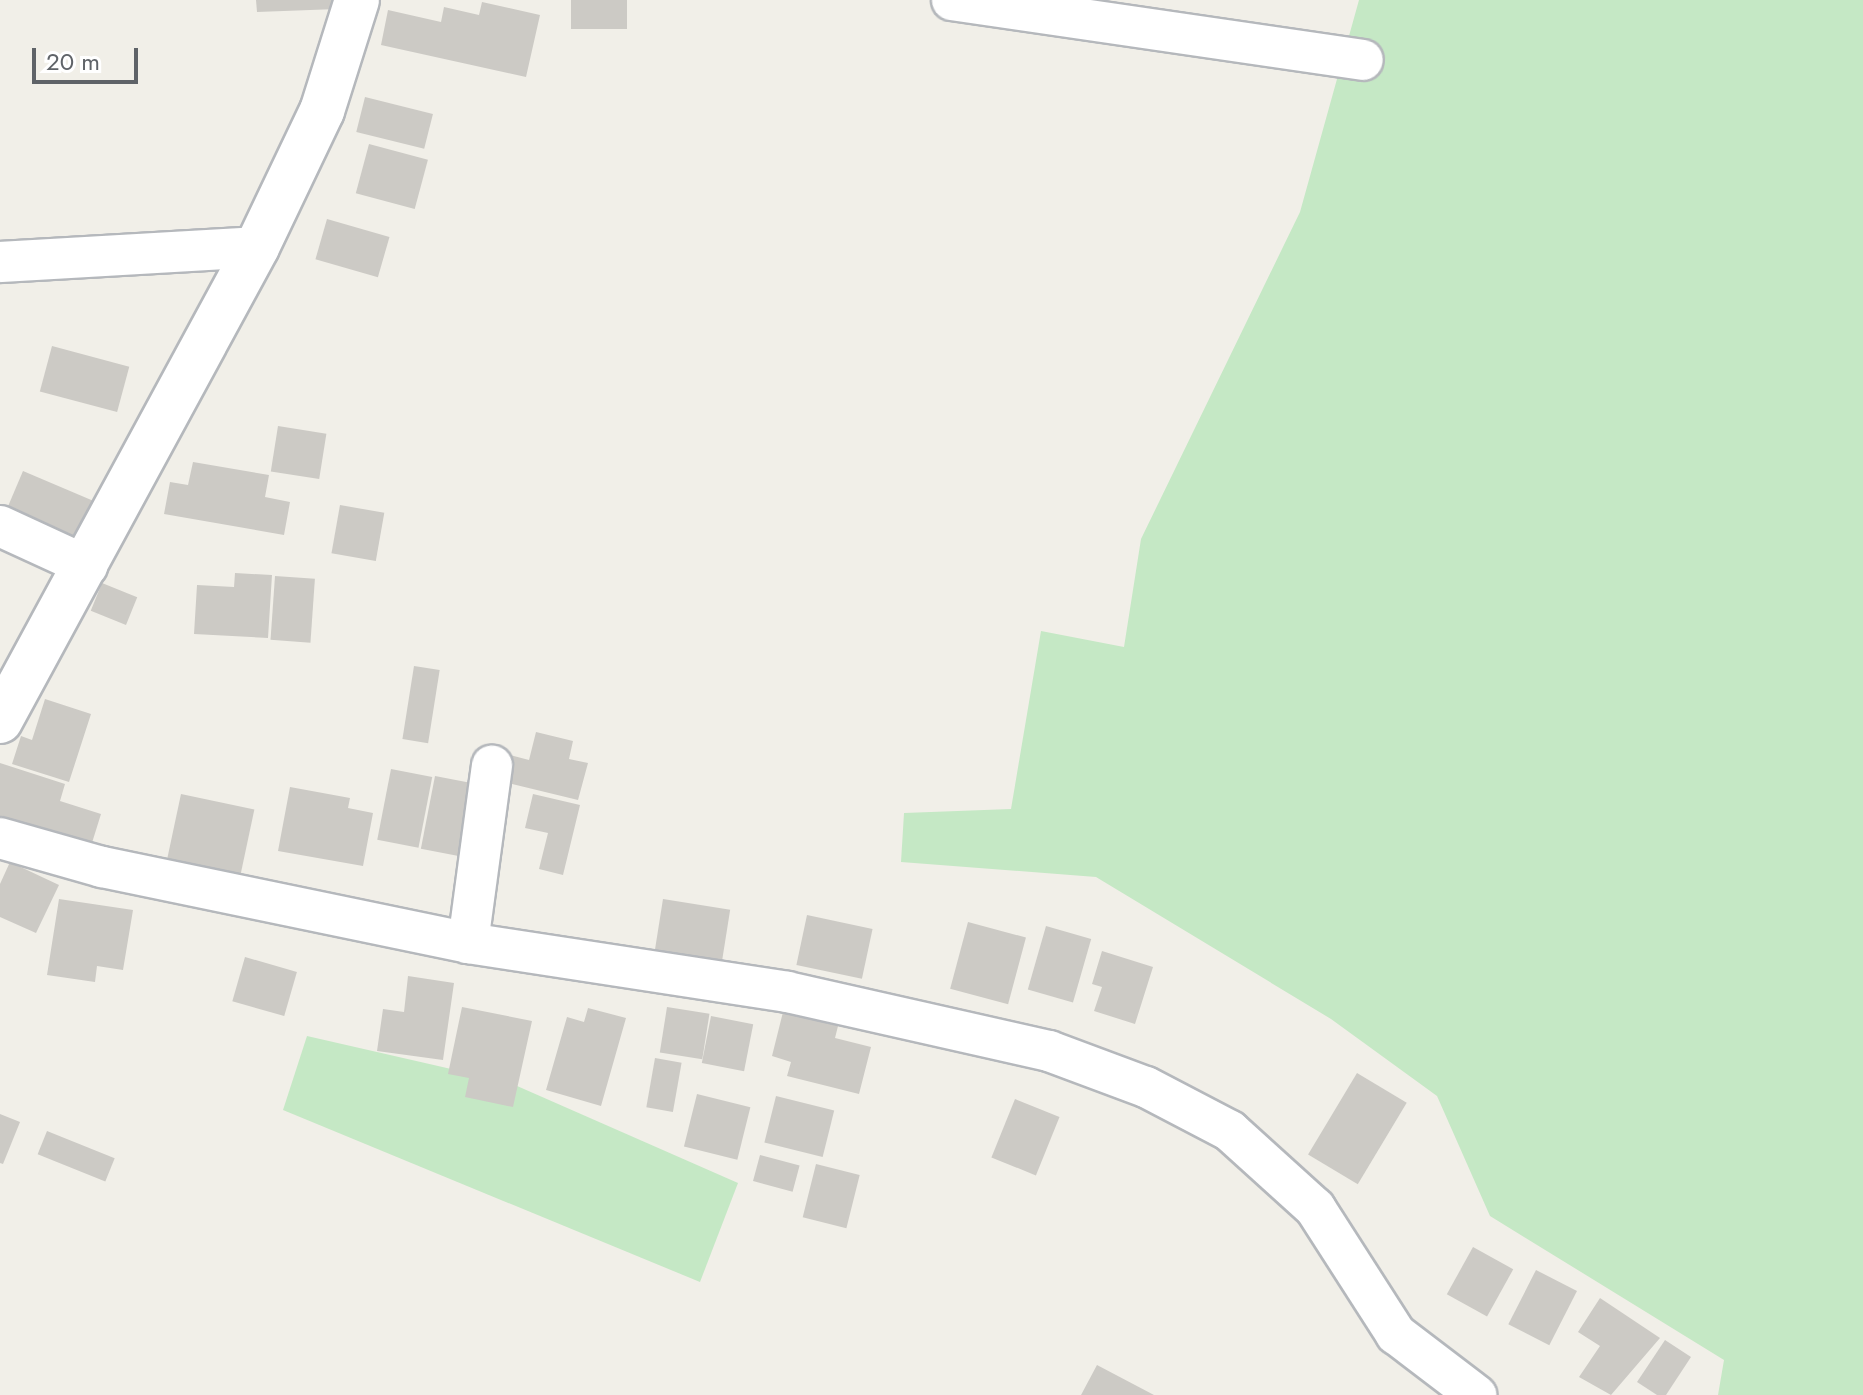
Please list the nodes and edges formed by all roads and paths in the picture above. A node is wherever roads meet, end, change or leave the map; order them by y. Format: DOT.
graph roads {
  1 [pos="357,0"];
  2 [pos="952,0"];
  3 [pos="1363,60"];
  4 [pos="257,247"];
  5 [pos="0,262"];
  6 [pos="0,526"];
  7 [pos="87,566"];
  8 [pos="0,721"];
  9 [pos="492,766"];
  10 [pos="0,838"];
  11 [pos="468,943"];
  12 [pos="1476,1395"];
  1 -- 4 [label="street"];
  2 -- 3 [label="street"];
  4 -- 5 [label="street"];
  4 -- 7 [label="street"];
  6 -- 7 [label="street"];
  7 -- 8 [label="street"];
  9 -- 11 [label="street"];
  10 -- 11 [label="street"];
  11 -- 12 [label="street"];
}
